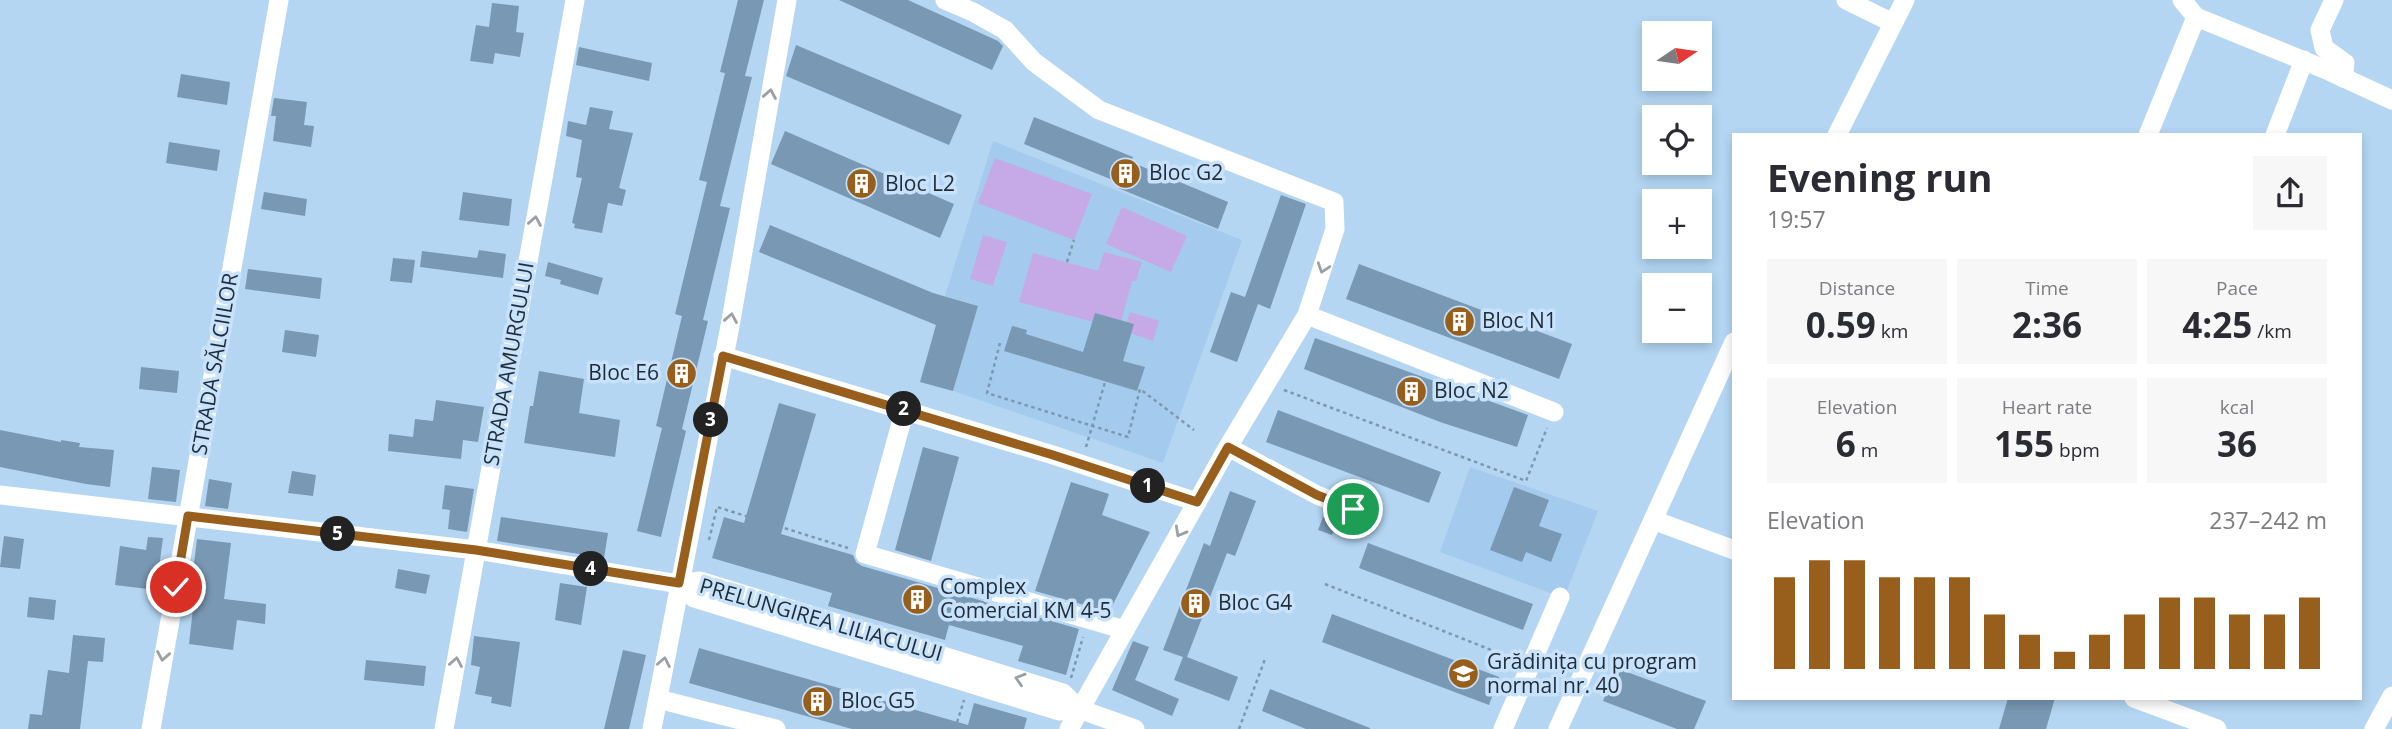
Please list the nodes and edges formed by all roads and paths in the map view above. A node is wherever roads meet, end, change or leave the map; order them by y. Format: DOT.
graph roads {
  1 [pos="279,0"];
  2 [pos="575,0"];
  3 [pos="787,0"];
  4 [pos="945,0"];
  5 [pos="1846,0"];
  6 [pos="1905,0"];
  7 [pos="2182,0"];
  8 [pos="2334,0"];
  9 [pos="976,6"];
  10 [pos="2196,17"];
  11 [pos="1893,23"];
  12 [pos="2304,60"];
  13 [pos="2343,78"];
  14 [pos="2392,100"];
  15 [pos="1838,133"];
  16 [pos="2149,133"];
  17 [pos="2276,133"];
  18 [pos="1074,240"];
  19 [pos="1067,262"];
  20 [pos="1307,315"];
  21 [pos="1000,342"];
  22 [pos="1732,346"];
  23 [pos="723,356"];
  24 [pos="1105,382"];
  25 [pos="1268,384"];
  26 [pos="905,409"];
  27 [pos="1554,412"];
  28 [pos="1091,425"];
  29 [pos="1194,430"];
  30 [pos="1228,447"];
  31 [pos="1081,464"];
  32 [pos="0,495"];
  33 [pos="1197,502"];
  34 [pos="1353,509"];
  35 [pos="188,516"];
  36 [pos="1653,520"];
  37 [pos="708,544"];
  38 [pos="1732,549"];
  39 [pos="476,550"];
  40 [pos="865,554"];
  41 [pos="679,583"];
  42 [pos="1325,584"];
  43 [pos="1560,597"];
  44 [pos="1088,619"];
  45 [pos="1125,630"];
  46 [pos="1265,659"];
  47 [pos="1530,666"];
  48 [pos="969,684"];
  49 [pos="1069,686"];
  50 [pos="2392,696"];
  51 [pos="657,699"];
  52 [pos="2137,700"];
  53 [pos="1079,709"];
  54 [pos="2171,721"];
  55 [pos="150,729"];
  56 [pos="444,729"];
  57 [pos="652,729"];
  58 [pos="776,729"];
  59 [pos="955,729"];
  60 [pos="1069,729"];
  61 [pos="1135,729"];
  62 [pos="1239,729"];
  63 [pos="1503,729"];
  64 [pos="1558,729"];
  65 [pos="2217,729"];
  66 [pos="2374,729"];
  1 -- 35 [label="street, STRADA SĂLCIILOR"];
  39 -- 2 [label="street, STRADA AMURGULUI, one-way"];
  23 -- 3 [label="street, one-way"];
  4 -- 9 [label="street"];
  5 -- 11 [label="street"];
  6 -- 11 [label="street"];
  7 -- 10 [label="street"];
  8 -- 13 [label="street"];
  9 -- 20 [label="street, one-way"];
  10 -- 12 [label="street"];
  10 -- 16 [label="street"];
  11 -- 15 [label="street"];
  12 -- 13 [label="street"];
  12 -- 17 [label="street"];
  13 -- 14 [label="street"];
  18 -- 19 [label="path"];
  20 -- 25 [label="street"];
  20 -- 27 [label="street"];
  21 -- 28 [label="path"];
  22 -- 36 [label="street"];
  23 -- 26 [label="street"];
  23 -- 41 [label="street"];
  24 -- 28 [label="path"];
  25 -- 27 [label="path"];
  25 -- 30 [label="street"];
  26 -- 31 [label="street"];
  26 -- 40 [label="street"];
  28 -- 29 [label="path"];
  28 -- 31 [label="path"];
  30 -- 33 [label="street"];
  30 -- 34 [label="street"];
  31 -- 33 [label="street"];
  32 -- 35 [label="street"];
  33 -- 45 [label="street, one-way"];
  35 -- 39 [label="street"];
  35 -- 55 [label="street, STRADA SĂLCIILOR, one-way"];
  36 -- 38 [label="street"];
  36 -- 64 [label="street"];
  37 -- 40 [label="path"];
  39 -- 41 [label="street"];
  56 -- 39 [label="street, STRADA AMURGULUI, one-way"];
  40 -- 44 [label="street"];
  41 -- 48 [label="street, PRELUNGIREA LILIACULUI"];
  51 -- 41 [label="street, one-way"];
  53 -- 41 [label="street, PRELUNGIREA LILIACULUI, one-way"];
  42 -- 47 [label="path"];
  43 -- 47 [label="street"];
  44 -- 45 [label="street"];
  44 -- 49 [label="path"];
  45 -- 53 [label="street"];
  46 -- 62 [label="path"];
  47 -- 63 [label="street"];
  48 -- 53 [label="street, PRELUNGIREA LILIACULUI"];
  48 -- 59 [label="path"];
  50 -- 66 [label="street"];
  51 -- 57 [label="street"];
  51 -- 58 [label="street"];
  52 -- 54 [label="street"];
  53 -- 60 [label="street"];
  53 -- 61 [label="street, PRELUNGIREA LILIACULUI"];
  54 -- 65 [label="street"];
}
